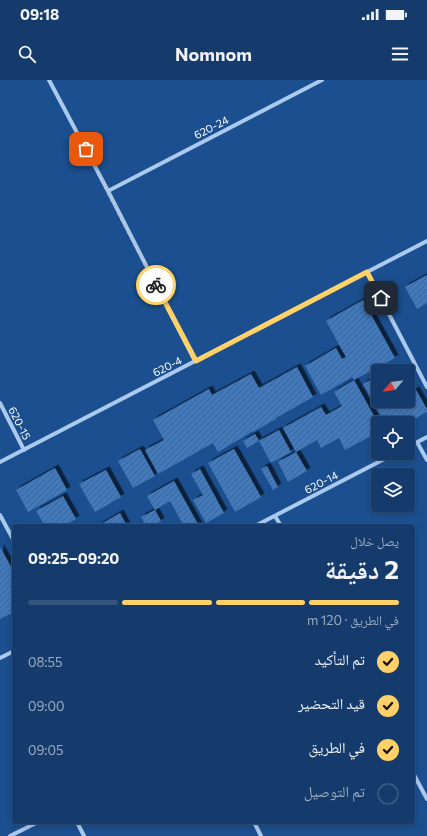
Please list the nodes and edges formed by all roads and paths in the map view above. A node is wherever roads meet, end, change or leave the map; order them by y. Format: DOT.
graph roads {
  1 [pos="49,80"];
  2 [pos="322,80"];
  3 [pos="108,191"];
  4 [pos="427,241"];
  5 [pos="367,272"];
  6 [pos="196,361"];
  7 [pos="427,388"];
  8 [pos="0,403"];
  9 [pos="427,437"];
  10 [pos="417,442"];
  11 [pos="24,450"];
  12 [pos="383,460"];
  13 [pos="427,460"];
  14 [pos="0,462"];
  15 [pos="0,515"];
  16 [pos="275,516"];
  17 [pos="259,524"];
  18 [pos="280,524"];
  19 [pos="12,537"];
  20 [pos="12,652"];
  21 [pos="0,658"];
  22 [pos="415,777"];
  23 [pos="427,799"];
  24 [pos="34,824"];
  25 [pos="78,824"];
  26 [pos="255,824"];
  27 [pos="10,836"];
  28 [pos="84,836"];
  29 [pos="261,836"];
  1 -- 3 [label="street"];
  2 -- 3 [label="street, 620-24"];
  3 -- 6 [label="street"];
  4 -- 5 [label="street, 620-4"];
  5 -- 6 [label="street, 620-4"];
  5 -- 7 [label="street"];
  6 -- 11 [label="street, 620-4"];
  8 -- 11 [label="street, 620-15"];
  9 -- 10 [label="street"];
  10 -- 13 [label="street"];
  11 -- 14 [label="street, 620-4"];
  12 -- 16 [label="street, 620-14"];
  15 -- 19 [label="street"];
  16 -- 17 [label="street, 620-14"];
  16 -- 18 [label="street"];
  20 -- 21 [label="street"];
  22 -- 23 [label="street"];
  24 -- 27 [label="street"];
  25 -- 28 [label="street"];
  26 -- 29 [label="street"];
}
